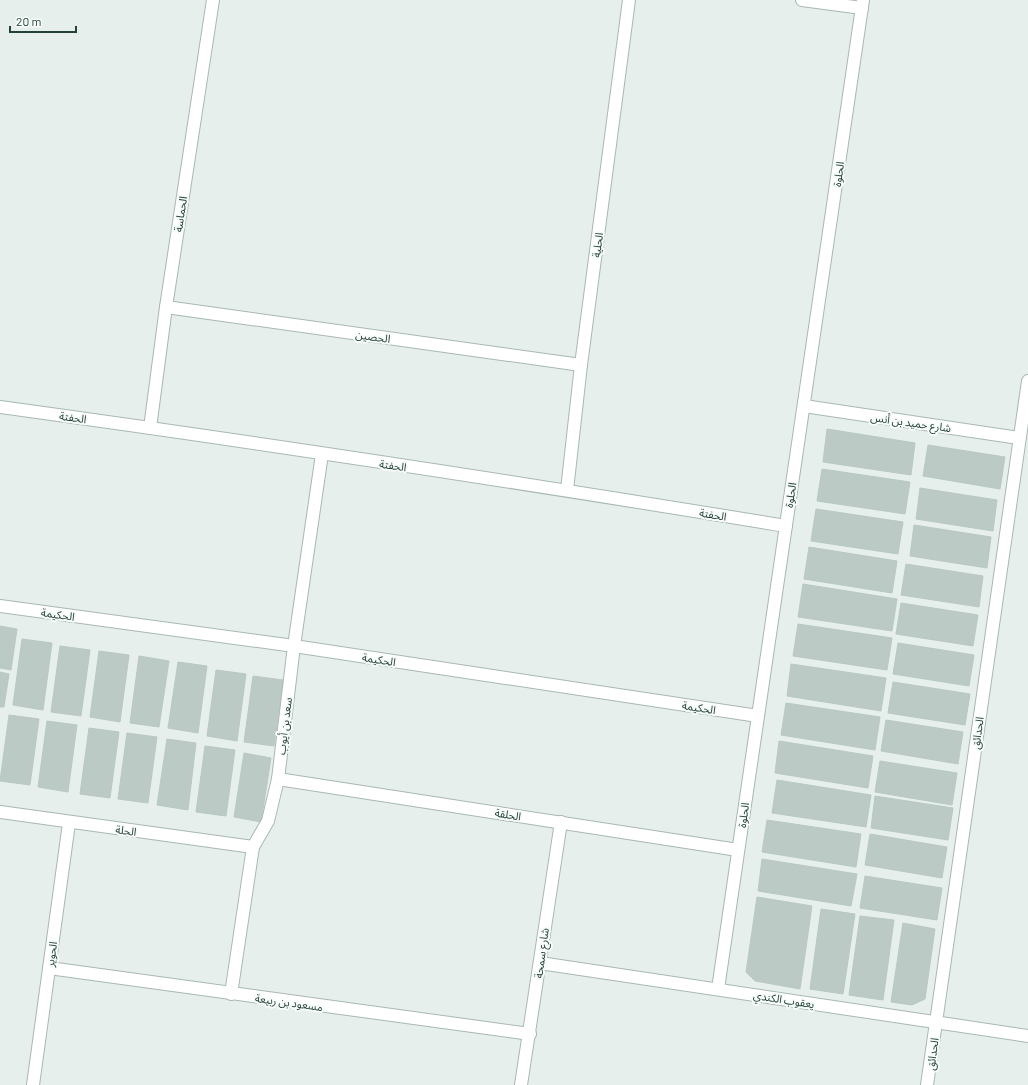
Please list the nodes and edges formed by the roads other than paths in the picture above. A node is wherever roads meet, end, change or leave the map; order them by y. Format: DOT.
graph roads {
  1 [pos="213,0"];
  2 [pos="629,0"];
  3 [pos="802,0"];
  4 [pos="863,4"];
  5 [pos="166,306"];
  6 [pos="581,365"];
  7 [pos="1028,381"];
  8 [pos="804,406"];
  9 [pos="0,407"];
  10 [pos="150,428"];
  11 [pos="1019,438"];
  12 [pos="322,454"];
  13 [pos="567,490"];
  14 [pos="786,526"];
  15 [pos="0,606"];
  16 [pos="294,646"];
  17 [pos="758,716"];
  18 [pos="278,779"];
  19 [pos="0,812"];
  20 [pos="560,822"];
  21 [pos="69,823"];
  22 [pos="253,847"];
  23 [pos="738,850"];
  24 [pos="540,963"];
  25 [pos="49,968"];
  26 [pos="718,989"];
  27 [pos="231,994"];
  28 [pos="936,1022"];
  29 [pos="530,1034"];
  30 [pos="1028,1036"];
  31 [pos="33,1085"];
  32 [pos="521,1085"];
  33 [pos="927,1085"];
  1 -- 5 [label="street, الحماسة"];
  2 -- 6 [label="street, الحلية"];
  3 -- 4 [label="street"];
  4 -- 8 [label="street, الحلوة"];
  5 -- 6 [label="street, الحصين"];
  5 -- 10 [label="street, الحماسة"];
  6 -- 13 [label="street, الحلية"];
  7 -- 11 [label="street, الحدائق"];
  8 -- 11 [label="street, شارع حميد بن أنس"];
  8 -- 14 [label="street, الحلوة"];
  9 -- 10 [label="street, الحفتة"];
  10 -- 12 [label="street, الحفتة"];
  11 -- 28 [label="street, الحدائق"];
  12 -- 13 [label="street, الحفتة"];
  12 -- 16 [label="street, سعد بن أيوب"];
  13 -- 14 [label="street, الحفتة"];
  14 -- 17 [label="street, الحلوة"];
  15 -- 16 [label="street, الحكيمة"];
  16 -- 17 [label="street, الحكيمة"];
  16 -- 18 [label="street, سعد بن أيوب"];
  17 -- 23 [label="street, الحلوة"];
  18 -- 20 [label="street, الحلقة"];
  18 -- 22 [label="street, سعد بن أيوب"];
  19 -- 21 [label="street, الحلة"];
  20 -- 23 [label="street, الحلقة"];
  20 -- 24 [label="street, شارع سمحة"];
  21 -- 22 [label="street, الحلة"];
  21 -- 25 [label="street, الحوير"];
  22 -- 27 [label="street, سعد بن أيوب"];
  23 -- 26 [label="street, الحلوة"];
  24 -- 26 [label="street, يعقوب الكندي"];
  24 -- 29 [label="street, شارع سمحة"];
  25 -- 27 [label="street, مسعود بن ربيعة"];
  25 -- 31 [label="street, الحوير"];
  26 -- 28 [label="street, يعقوب الكندي"];
  27 -- 29 [label="street, مسعود بن ربيعة"];
  28 -- 30 [label="street, يعقوب الكندي"];
  28 -- 33 [label="street, الحدائق"];
  29 -- 32 [label="street, شارع سمحة"];
}
